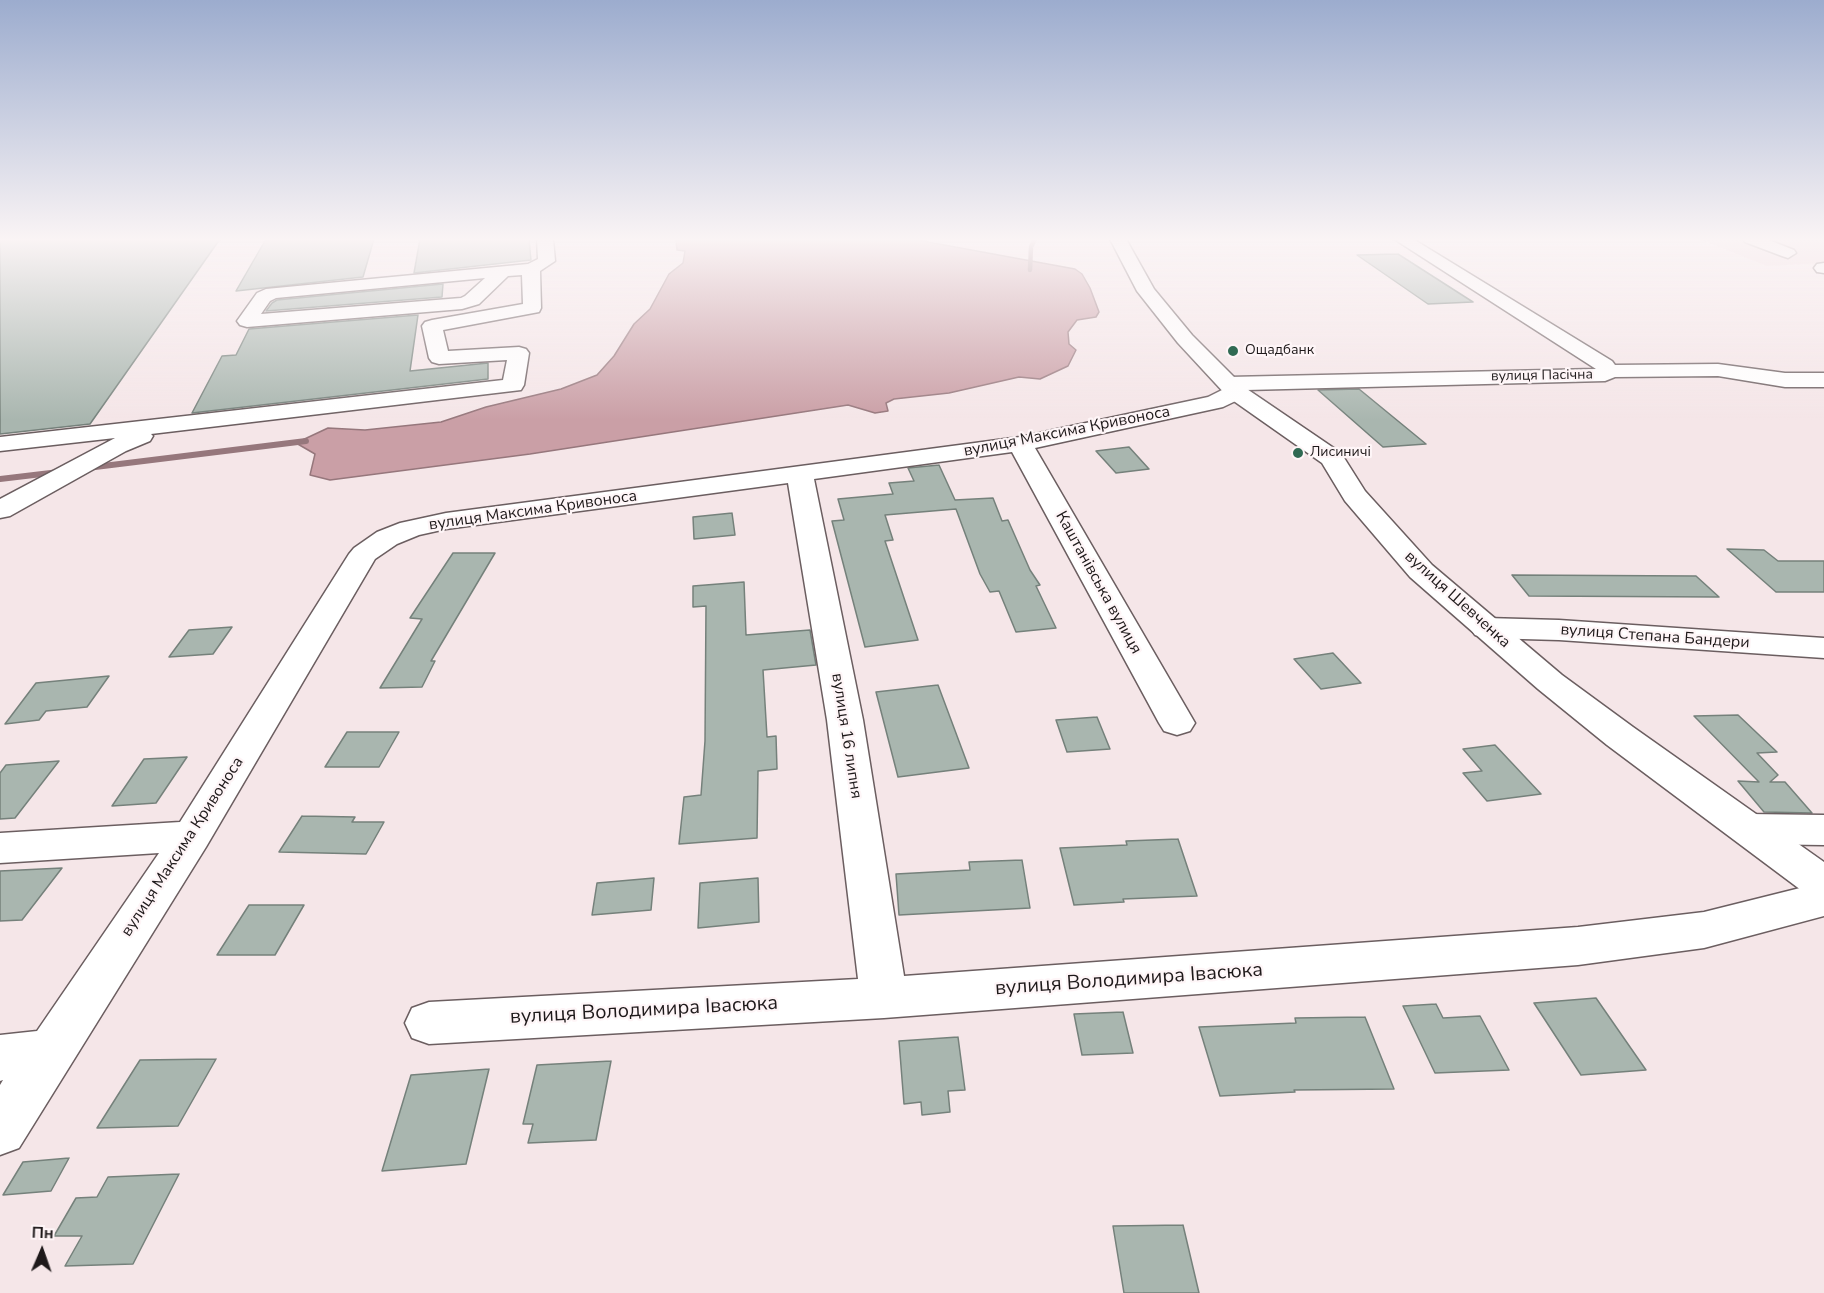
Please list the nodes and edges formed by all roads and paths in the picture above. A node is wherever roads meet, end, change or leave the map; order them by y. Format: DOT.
graph roads {
  1 [pos="261,299"];
  2 [pos="473,299"];
  3 [pos="532,299"];
  4 [pos="1153,299"];
  5 [pos="1499,299"];
  6 [pos="1608,371"];
  7 [pos="1824,380"];
  8 [pos="1232,388"];
  9 [pos="174,424"];
  10 [pos="0,444"];
  11 [pos="1020,444"];
  12 [pos="800,475"];
  13 [pos="0,510"];
  14 [pos="1486,628"];
  15 [pos="1824,648"];
  16 [pos="1177,723"];
  17 [pos="1748,829"];
  18 [pos="1824,830"];
  19 [pos="192,836"];
  20 [pos="0,848"];
  21 [pos="1824,884"];
  22 [pos="1824,899"];
  23 [pos="884,998"];
  24 [pos="429,1023"];
  25 [pos="49,1052"];
  26 [pos="0,1058"];
  27 [pos="0,1130"];
  1 -- 2 [label="street"];
  3 -- 9 [label="street"];
  4 -- 8 [label="street, вулиця Шевченка"];
  5 -- 6 [label="street, вулиця Пасічна"];
  6 -- 7 [label="street"];
  6 -- 8 [label="street, вулиця Пасічна"];
  8 -- 11 [label="street, вулиця Максима Кривоноса"];
  8 -- 14 [label="street, вулиця Шевченка"];
  9 -- 10 [label="street"];
  9 -- 13 [label="street"];
  11 -- 12 [label="street, вулиця Максима Кривоноса"];
  11 -- 16 [label="street, Каштанівська вулиця"];
  12 -- 19 [label="street, вулиця Максима Кривоноса"];
  12 -- 23 [label="street, вулиця 16 липня"];
  14 -- 15 [label="street, вулиця Степана Бандери"];
  14 -- 17 [label="street, вулиця Шевченка"];
  17 -- 18 [label="street"];
  17 -- 21 [label="street, вулиця Шевченка"];
  19 -- 20 [label="street"];
  19 -- 25 [label="street, вулиця Максима Кривоноса"];
  22 -- 23 [label="street, вулиця Володимира Івасюка"];
  23 -- 24 [label="street, вулиця Володимира Івасюка"];
  25 -- 26 [label="street"];
  25 -- 27 [label="street, вулиця Максима Кривоноса"];
}
